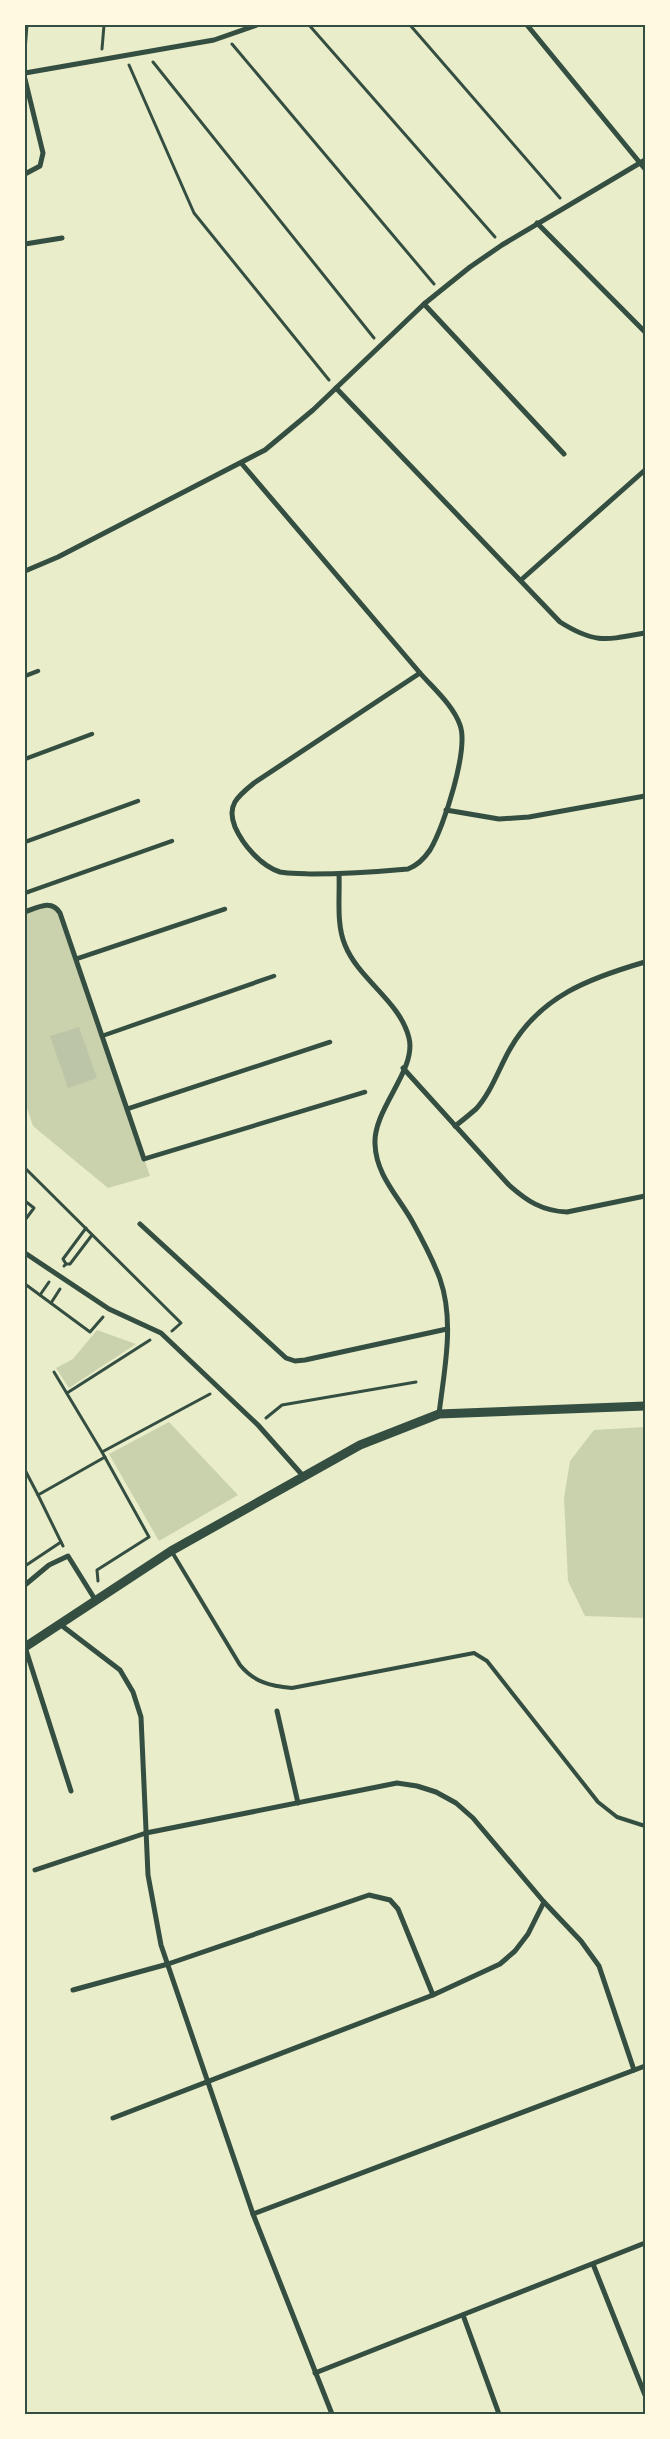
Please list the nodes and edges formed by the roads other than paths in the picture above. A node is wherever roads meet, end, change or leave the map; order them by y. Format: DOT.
graph roads {
  1 [pos="257,25"];
  2 [pos="527,25"];
  3 [pos="25,72"];
  4 [pos="25,79"];
  5 [pos="643,162"];
  6 [pos="645,169"];
  7 [pos="25,174"];
  8 [pos="537,223"];
  9 [pos="62,238"];
  10 [pos="25,244"];
  11 [pos="424,304"];
  12 [pos="645,332"];
  13 [pos="336,388"];
  14 [pos="564,454"];
  15 [pos="242,464"];
  16 [pos="645,470"];
  17 [pos="25,571"];
  18 [pos="521,580"];
  19 [pos="645,633"];
  20 [pos="38,671"];
  21 [pos="420,673"];
  22 [pos="25,676"];
  23 [pos="92,734"];
  24 [pos="25,759"];
  25 [pos="645,796"];
  26 [pos="138,801"];
  27 [pos="446,810"];
  28 [pos="172,841"];
  29 [pos="25,842"];
  30 [pos="340,874"];
  31 [pos="25,893"];
  32 [pos="225,909"];
  33 [pos="25,912"];
  34 [pos="76,959"];
  35 [pos="645,962"];
  36 [pos="274,976"];
  37 [pos="102,1036"];
  38 [pos="330,1042"];
  39 [pos="403,1068"];
  40 [pos="365,1092"];
  41 [pos="127,1109"];
  42 [pos="455,1126"];
  43 [pos="144,1159"];
  44 [pos="645,1196"];
  45 [pos="140,1224"];
  46 [pos="25,1253"];
  47 [pos="447,1328"];
  48 [pos="645,1406"];
  49 [pos="439,1414"];
  50 [pos="304,1477"];
  51 [pos="171,1551"];
  52 [pos="25,1585"];
  53 [pos="96,1601"];
  54 [pos="61,1625"];
  55 [pos="25,1647"];
  56 [pos="277,1711"];
  57 [pos="71,1791"];
  58 [pos="298,1803"];
  59 [pos="645,1826"];
  60 [pos="146,1833"];
  61 [pos="35,1870"];
  62 [pos="544,1902"];
  63 [pos="168,1964"];
  64 [pos="73,1990"];
  65 [pos="433,1995"];
  66 [pos="645,2066"];
  67 [pos="634,2070"];
  68 [pos="208,2082"];
  69 [pos="113,2118"];
  70 [pos="253,2214"];
  71 [pos="645,2243"];
  72 [pos="593,2264"];
  73 [pos="463,2314"];
  74 [pos="315,2373"];
  75 [pos="645,2395"];
  76 [pos="332,2414"];
  77 [pos="499,2414"];
  1 -- 3 [label="street"];
  2 -- 5 [label="street"];
  4 -- 7 [label="street"];
  5 -- 6 [label="street"];
  5 -- 8 [label="street"];
  8 -- 11 [label="street"];
  8 -- 12 [label="street"];
  9 -- 10 [label="street"];
  11 -- 13 [label="street"];
  11 -- 14 [label="street"];
  13 -- 15 [label="street"];
  13 -- 18 [label="street"];
  15 -- 17 [label="street"];
  15 -- 21 [label="street"];
  16 -- 18 [label="street"];
  18 -- 19 [label="street"];
  20 -- 22 [label="street"];
  21 -- 27 [label="street"];
  21 -- 30 [label="street"];
  23 -- 24 [label="street"];
  25 -- 27 [label="street"];
  26 -- 29 [label="street"];
  27 -- 30 [label="street"];
  28 -- 31 [label="street"];
  30 -- 39 [label="street"];
  32 -- 34 [label="street"];
  33 -- 34 [label="street"];
  34 -- 37 [label="street"];
  35 -- 42 [label="street"];
  36 -- 37 [label="street"];
  37 -- 41 [label="street"];
  38 -- 41 [label="street"];
  39 -- 42 [label="street"];
  39 -- 47 [label="street"];
  40 -- 43 [label="street"];
  41 -- 43 [label="street"];
  42 -- 44 [label="street"];
  45 -- 47 [label="street"];
  46 -- 50 [label="street"];
  47 -- 49 [label="street"];
  48 -- 49 [label="street"];
  49 -- 50 [label="street"];
  50 -- 51 [label="street"];
  51 -- 53 [label="street"];
  51 -- 59 [label="lane"];
  52 -- 53 [label="street"];
  53 -- 54 [label="street"];
  54 -- 55 [label="street"];
  54 -- 60 [label="street"];
  55 -- 57 [label="street"];
  56 -- 58 [label="street"];
  58 -- 60 [label="street"];
  58 -- 62 [label="street"];
  60 -- 61 [label="street"];
  60 -- 63 [label="street"];
  62 -- 65 [label="street"];
  62 -- 67 [label="street"];
  63 -- 64 [label="street"];
  63 -- 65 [label="street"];
  63 -- 68 [label="street"];
  65 -- 68 [label="street"];
  66 -- 67 [label="street"];
  67 -- 70 [label="street"];
  68 -- 69 [label="street"];
  68 -- 70 [label="street"];
  70 -- 74 [label="street"];
  71 -- 72 [label="street"];
  72 -- 73 [label="street"];
  72 -- 75 [label="street"];
  73 -- 74 [label="street"];
  73 -- 77 [label="street"];
  74 -- 76 [label="street"];
}
